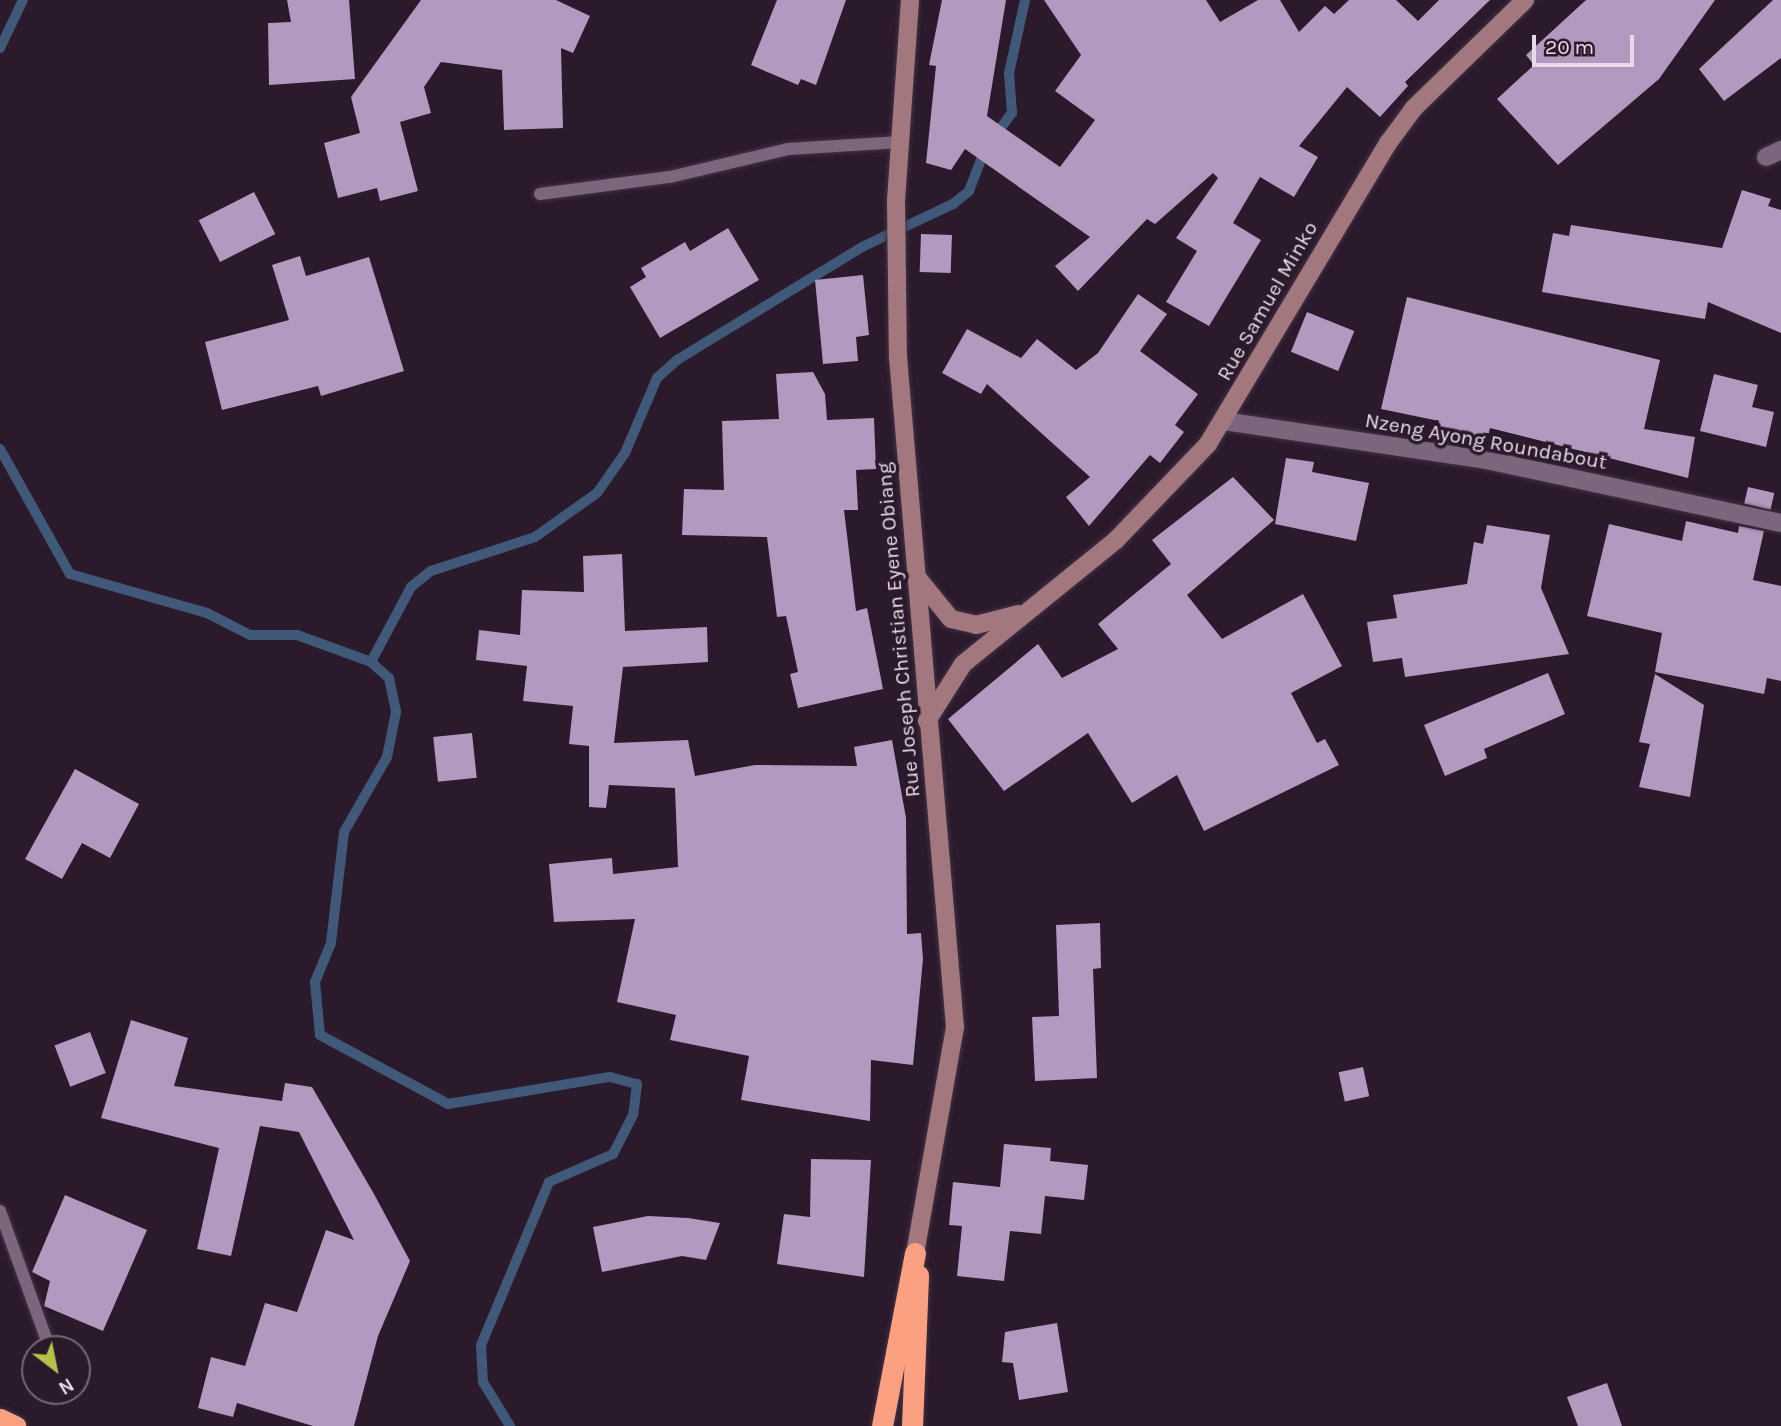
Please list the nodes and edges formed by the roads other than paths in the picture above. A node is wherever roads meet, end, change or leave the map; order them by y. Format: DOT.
graph roads {
  1 [pos="910,0"];
  2 [pos="1525,0"];
  3 [pos="901,142"];
  4 [pos="540,194"];
  5 [pos="1223,421"];
  6 [pos="1781,523"];
  7 [pos="912,570"];
  8 [pos="1032,609"];
  9 [pos="925,724"];
  10 [pos="0,1211"];
  11 [pos="915,1253"];
  12 [pos="45,1335"];
  13 [pos="917,1369"];
  14 [pos="891,1382"];
  15 [pos="0,1419"];
  16 [pos="15,1426"];
  17 [pos="871,1426"];
  18 [pos="882,1426"];
  19 [pos="912,1426"];
  20 [pos="923,1426"];
  1 -- 3 [label="street, Rue Joseph Christian Eyene Obiang"];
  2 -- 5 [label="street, Rue Samuel Minko"];
  3 -- 4 [label="lane"];
  3 -- 7 [label="street, Rue Joseph Christian Eyene Obiang"];
  5 -- 6 [label="street, Nzeng Ayong Roundabout"];
  5 -- 8 [label="street, Rue Samuel Minko"];
  7 -- 8 [label="street"];
  7 -- 9 [label="street, Rue Joseph Christian Eyene Obiang"];
  8 -- 9 [label="street, Rue Samuel Minko"];
  9 -- 11 [label="street, Rue Joseph Christian Eyene Obiang"];
  10 -- 12 [label="lane"];
  11 -- 13 [label="highway"];
  11 -- 14 [label="highway"];
  13 -- 19 [label="highway"];
  13 -- 20 [label="highway"];
  14 -- 17 [label="highway"];
  14 -- 18 [label="highway"];
  15 -- 16 [label="highway"];
}
